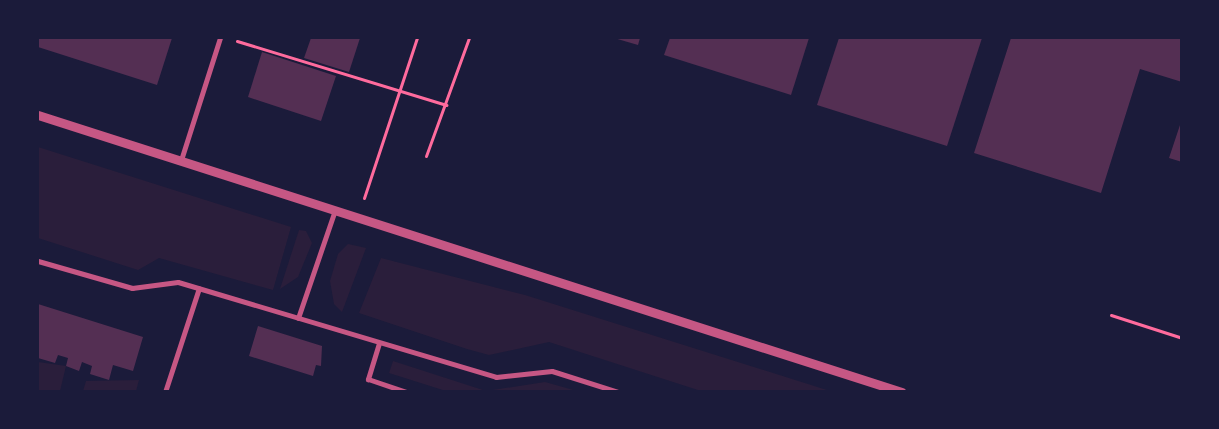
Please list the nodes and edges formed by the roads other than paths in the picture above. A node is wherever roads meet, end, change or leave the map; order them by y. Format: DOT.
graph roads {
  1 [pos="220,38"];
  2 [pos="38,115"];
  3 [pos="181,160"];
  4 [pos="334,213"];
  5 [pos="38,261"];
  6 [pos="199,288"];
  7 [pos="298,318"];
  8 [pos="379,344"];
  9 [pos="165,392"];
  10 [pos="406,392"];
  11 [pos="618,392"];
  12 [pos="902,392"];
  1 -- 3 [label="street"];
  2 -- 3 [label="street"];
  3 -- 4 [label="street"];
  4 -- 7 [label="street"];
  4 -- 12 [label="street"];
  5 -- 6 [label="street"];
  6 -- 7 [label="street"];
  6 -- 9 [label="street"];
  7 -- 8 [label="street"];
  8 -- 10 [label="street"];
  8 -- 11 [label="street"];
}
